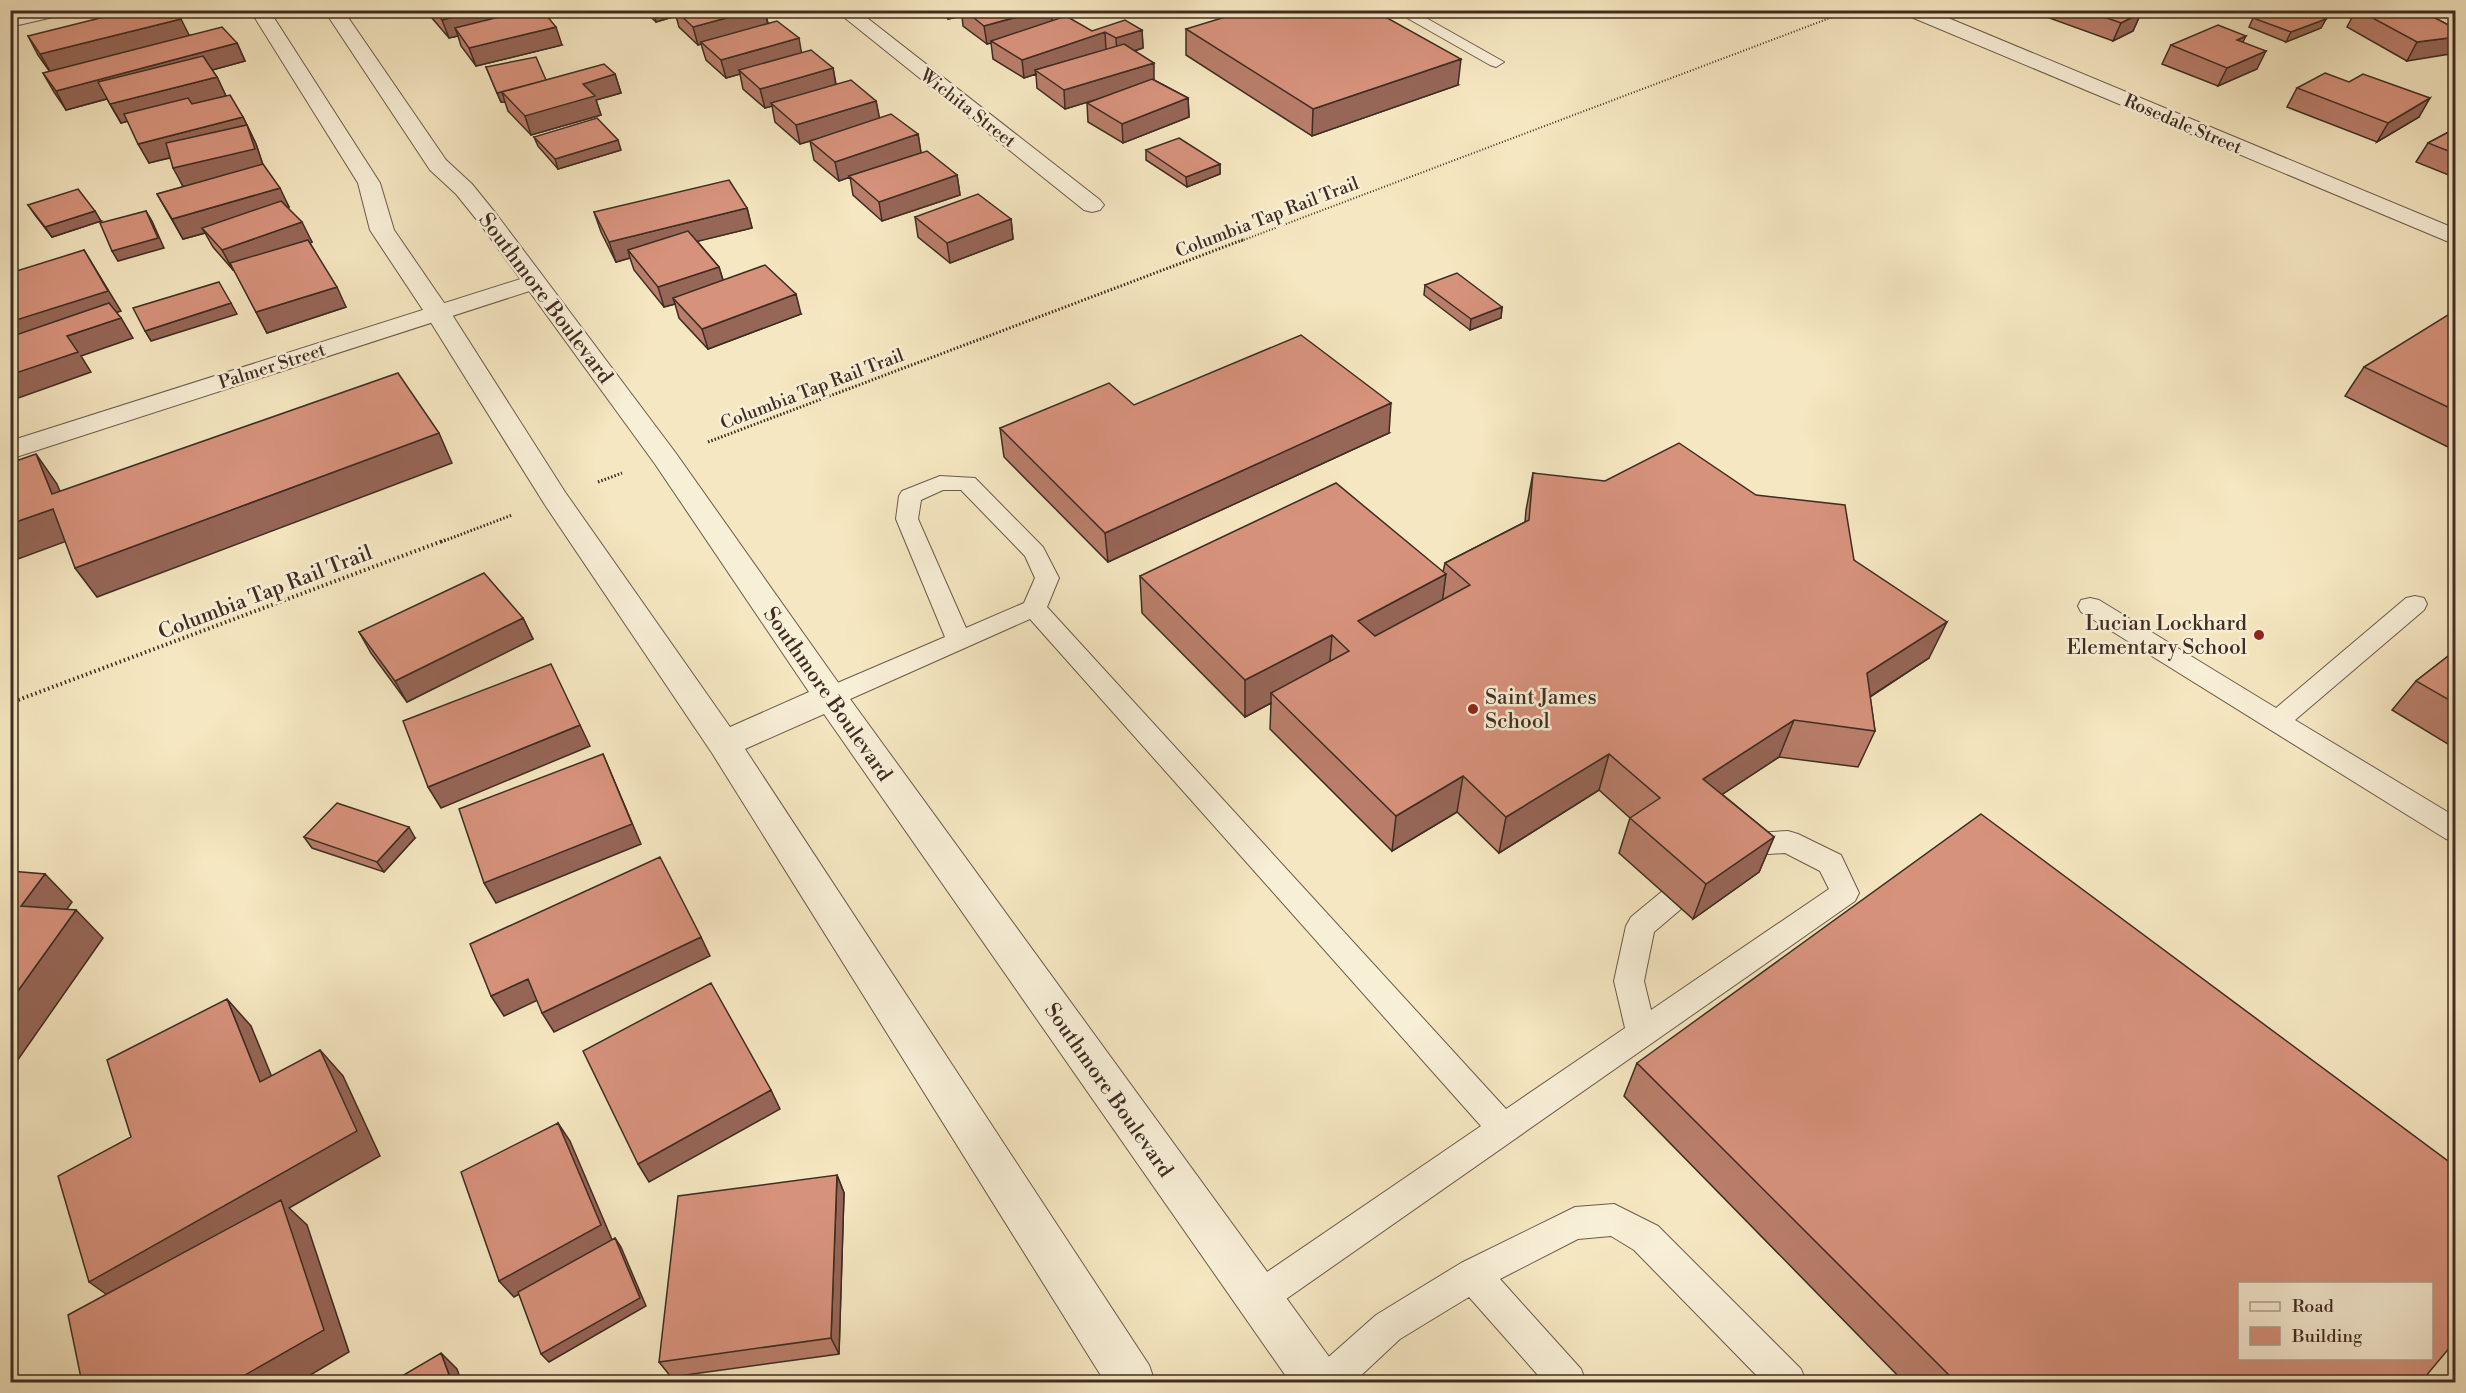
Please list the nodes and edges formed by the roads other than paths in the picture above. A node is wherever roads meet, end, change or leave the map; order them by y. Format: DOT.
graph roads {
  1 [pos="58,10"];
  2 [pos="259,10"];
  3 [pos="333,10"];
  4 [pos="844,10"];
  5 [pos="1400,10"];
  6 [pos="1911,10"];
  7 [pos="10,21"];
  8 [pos="1496,62"];
  9 [pos="1092,205"];
  10 [pos="2456,238"];
  11 [pos="533,282"];
  12 [pos="438,313"];
  13 [pos="10,450"];
  14 [pos="2415,603"];
  15 [pos="2090,606"];
  16 [pos="1034,608"];
  17 [pos="959,641"];
  18 [pos="830,697"];
  19 [pos="2277,721"];
  20 [pos="724,744"];
  21 [pos="2456,831"];
  22 [pos="1641,1034"];
  23 [pos="1503,1128"];
  24 [pos="1473,1275"];
  25 [pos="1257,1299"];
  26 [pos="1132,1383"];
  27 [pos="1317,1383"];
  28 [pos="1328,1383"];
  29 [pos="1568,1383"];
  30 [pos="1788,1383"];
  1 -- 7 [label="street"];
  2 -- 12 [label="street"];
  3 -- 11 [label="street, Southmore Boulevard"];
  4 -- 9 [label="street, Wichita Street"];
  5 -- 8 [label="lane"];
  6 -- 10 [label="street, Rosedale Street"];
  11 -- 12 [label="street, Palmer Street"];
  11 -- 18 [label="street, Southmore Boulevard"];
  12 -- 13 [label="street, Palmer Street"];
  12 -- 20 [label="street"];
  14 -- 19 [label="lane"];
  15 -- 19 [label="lane"];
  16 -- 17 [label="lane"];
  16 -- 17 [label="lane"];
  16 -- 23 [label="lane"];
  17 -- 18 [label="lane"];
  18 -- 20 [label="street"];
  18 -- 25 [label="street, Southmore Boulevard"];
  19 -- 21 [label="lane"];
  20 -- 26 [label="street"];
  22 -- 22 [label="lane"];
  22 -- 23 [label="lane"];
  23 -- 25 [label="lane"];
  24 -- 28 [label="lane"];
  24 -- 29 [label="lane"];
  24 -- 30 [label="lane"];
  25 -- 27 [label="street, Southmore Boulevard"];
}
